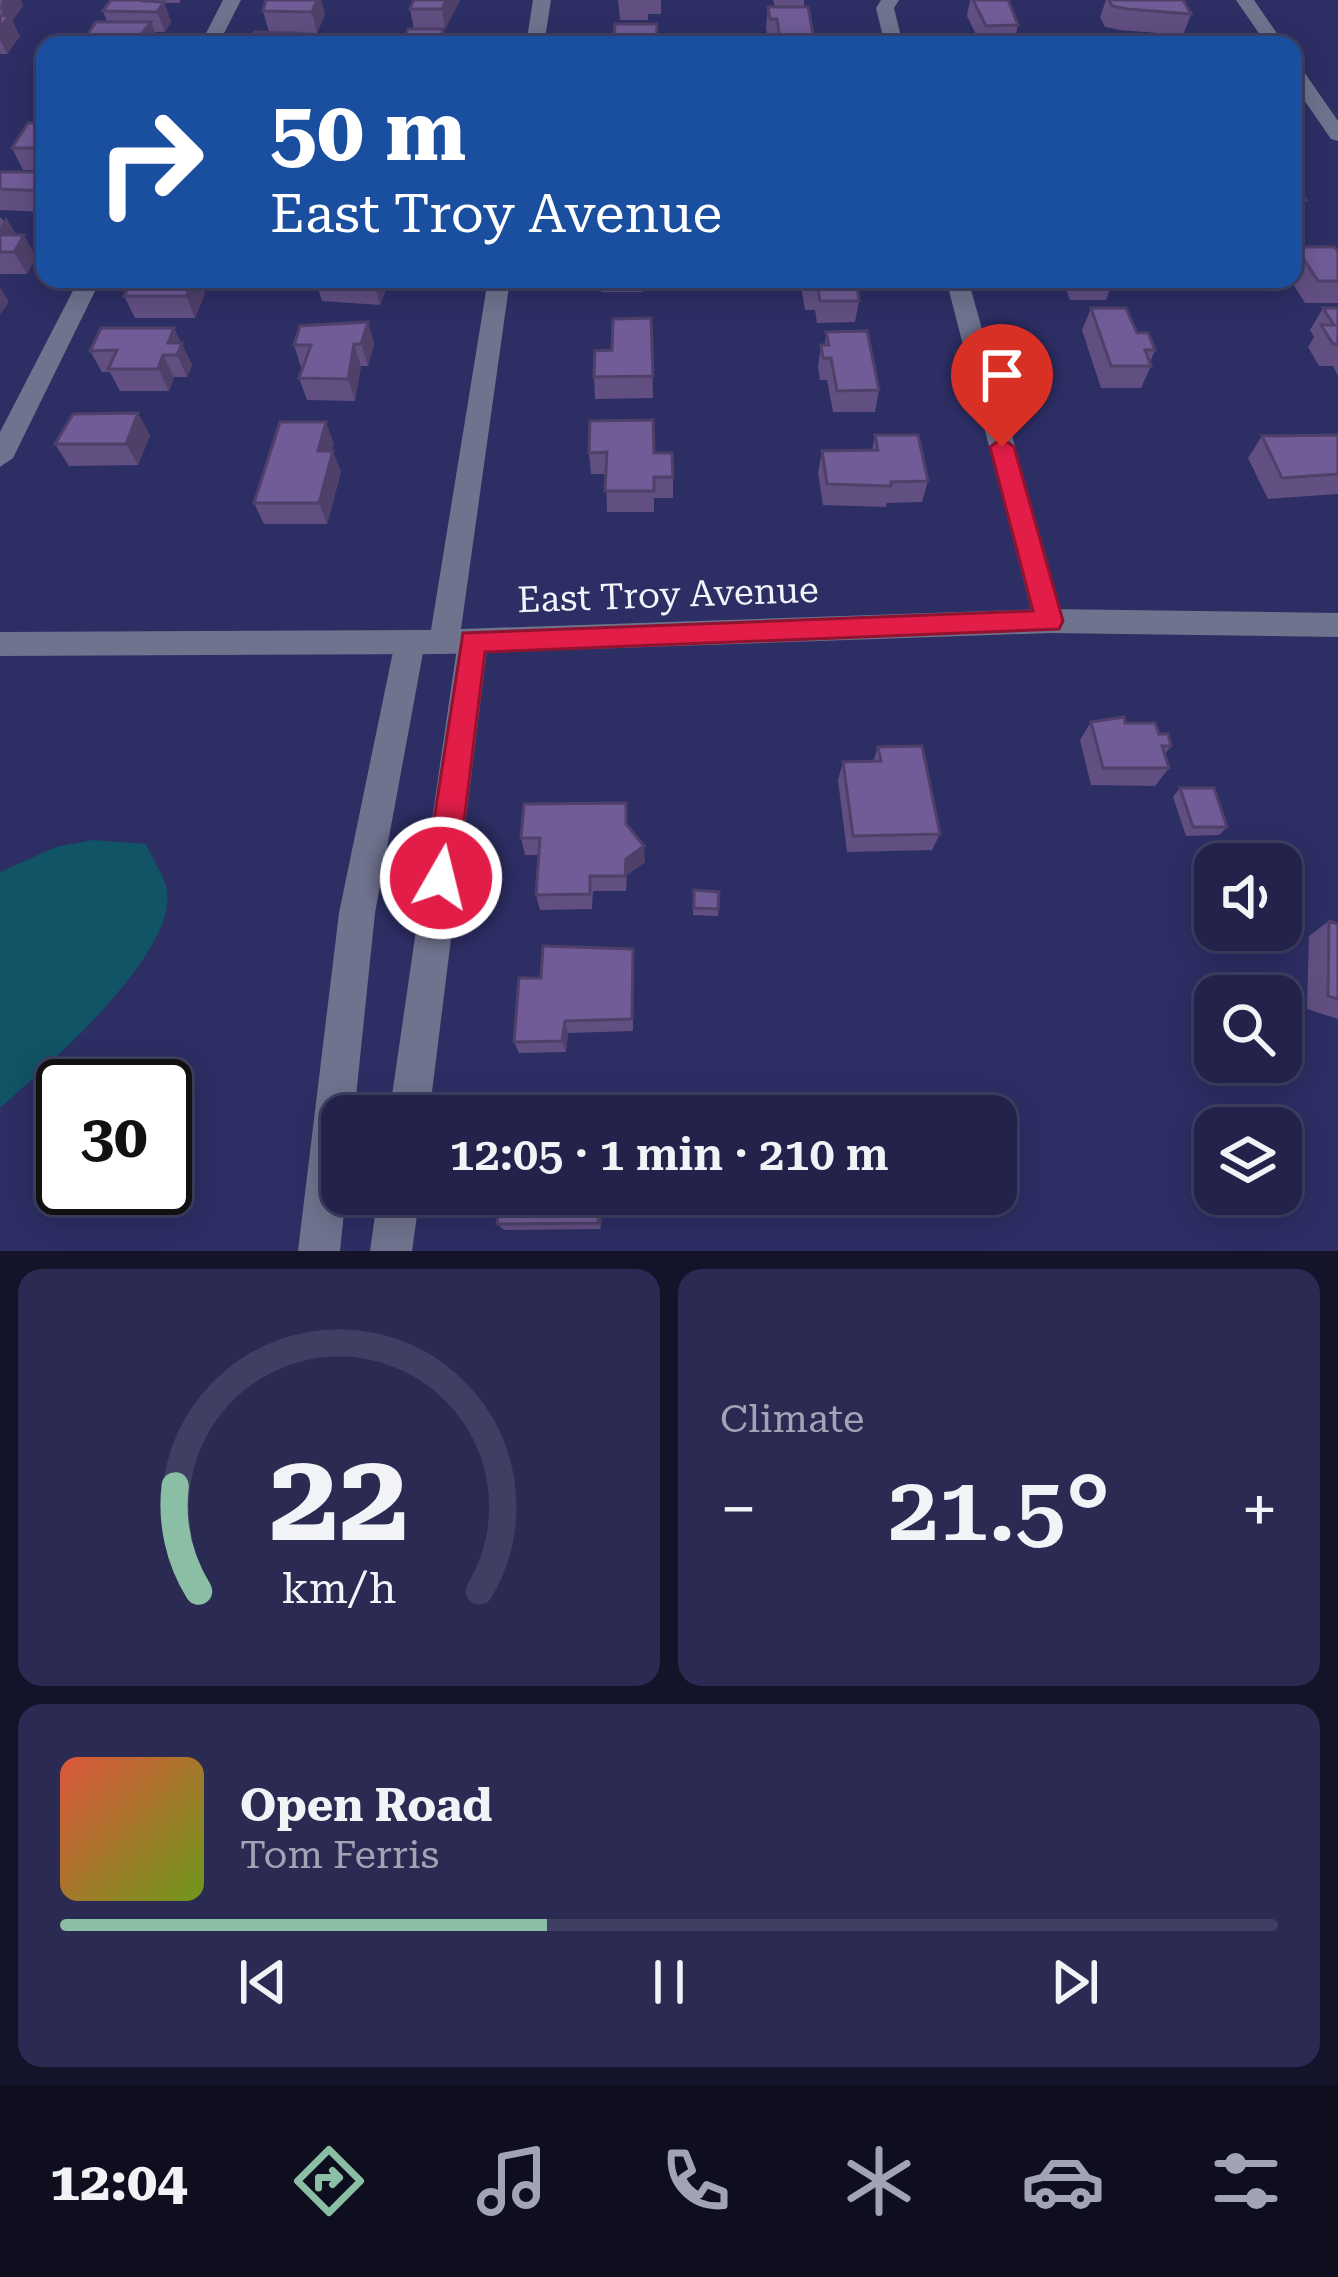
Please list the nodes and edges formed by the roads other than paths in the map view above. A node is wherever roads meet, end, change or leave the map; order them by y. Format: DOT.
graph roads {
  1 [pos="232,0"];
  2 [pos="542,0"];
  3 [pos="890,0"];
  4 [pos="1245,0"];
  5 [pos="214,36"];
  6 [pos="536,36"];
  7 [pos="892,36"];
  8 [pos="1270,36"];
  9 [pos="1302,83"];
  10 [pos="1338,135"];
  11 [pos="86,288"];
  12 [pos="499,288"];
  13 [pos="959,288"];
  14 [pos="0,458"];
  15 [pos="1049,621"];
  16 [pos="1338,625"];
  17 [pos="442,642"];
  18 [pos="0,644"];
  19 [pos="410,1095"];
  20 [pos="396,1215"];
  21 [pos="319,1251"];
  22 [pos="391,1251"];
  1 -- 5 [label="street"];
  2 -- 6 [label="street"];
  3 -- 7 [label="street"];
  4 -- 8 [label="street"];
  9 -- 10 [label="street"];
  11 -- 14 [label="street"];
  12 -- 17 [label="street"];
  13 -- 15 [label="street"];
  15 -- 16 [label="street, East Troy Avenue"];
  15 -- 17 [label="street, East Troy Avenue"];
  17 -- 18 [label="street, East Troy Avenue"];
  17 -- 19 [label="street"];
  17 -- 21 [label="street"];
  20 -- 22 [label="street"];
}
